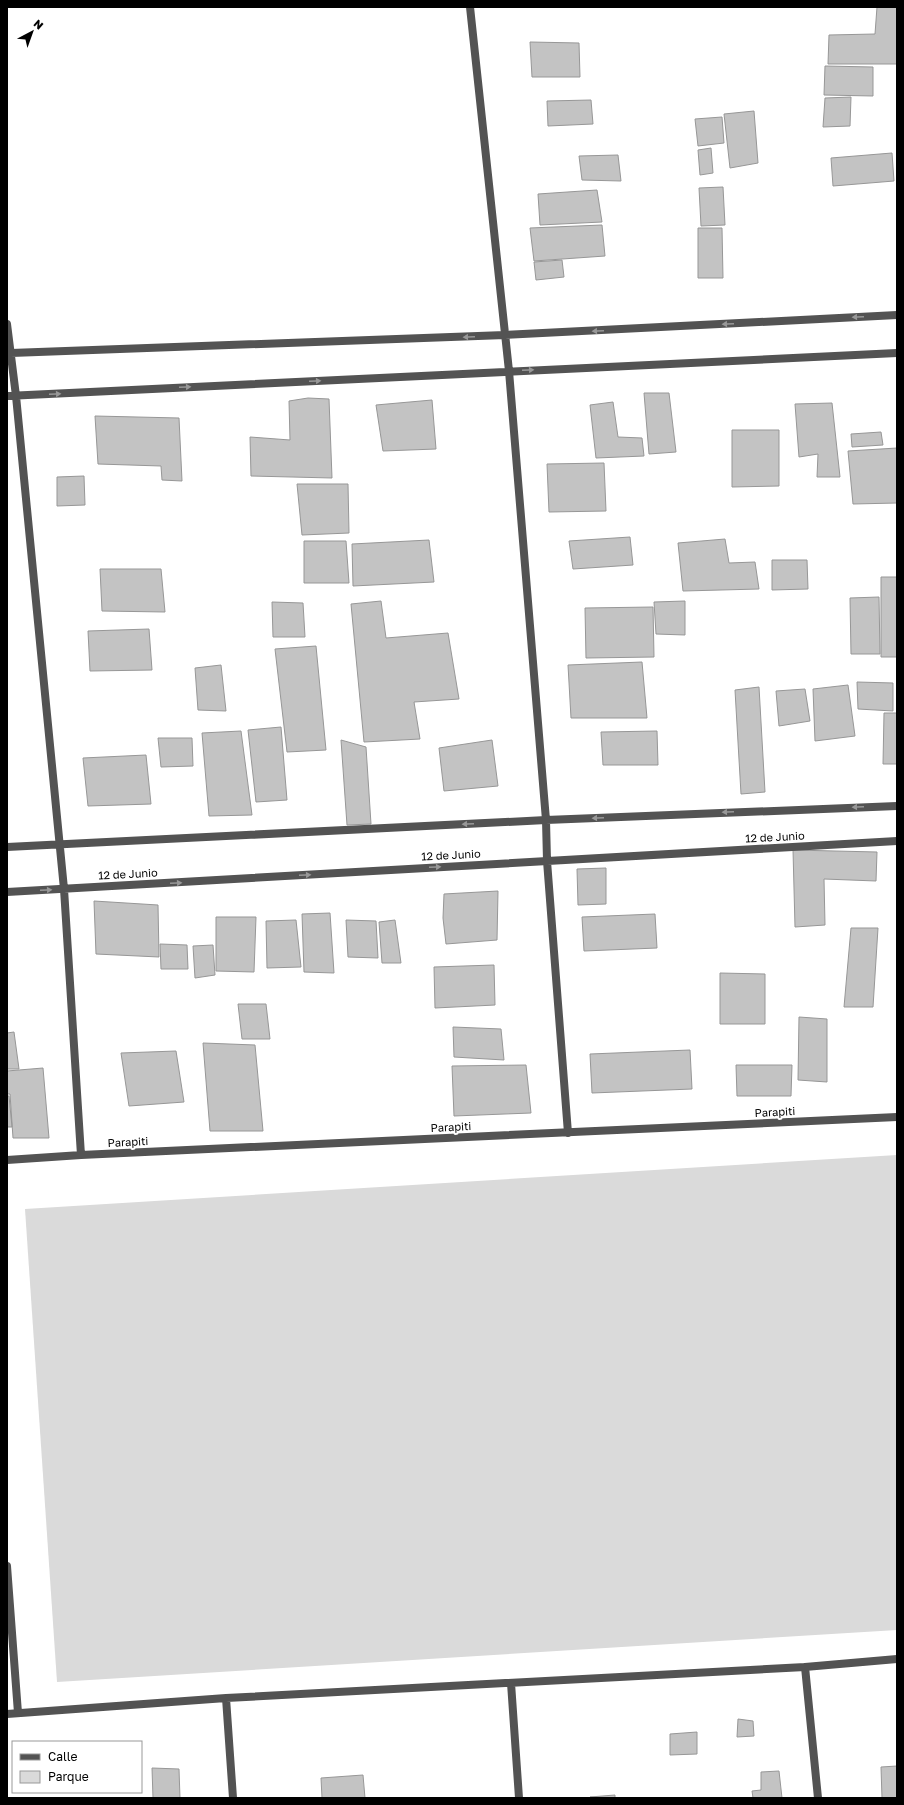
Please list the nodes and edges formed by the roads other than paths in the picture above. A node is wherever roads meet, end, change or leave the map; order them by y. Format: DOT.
graph roads {
  1 [pos="470,7"];
  2 [pos="897,315"];
  3 [pos="7,324"];
  4 [pos="506,336"];
  5 [pos="11,353"];
  6 [pos="897,353"];
  7 [pos="509,371"];
  8 [pos="7,396"];
  9 [pos="16,396"];
  10 [pos="897,806"];
  11 [pos="546,820"];
  12 [pos="897,841"];
  13 [pos="59,844"];
  14 [pos="7,848"];
  15 [pos="547,860"];
  16 [pos="64,889"];
  17 [pos="7,892"];
  18 [pos="897,1117"];
  19 [pos="568,1133"];
  20 [pos="81,1155"];
  21 [pos="7,1160"];
  22 [pos="7,1566"];
  23 [pos="897,1659"];
  24 [pos="805,1667"];
  25 [pos="511,1682"];
  26 [pos="226,1698"];
  27 [pos="18,1713"];
  28 [pos="7,1714"];
  29 [pos="233,1798"];
  30 [pos="519,1798"];
  31 [pos="818,1798"];
  1 -- 4 [label="street"];
  2 -- 4 [label="street, one-way"];
  3 -- 5 [label="street"];
  4 -- 5 [label="street, one-way"];
  4 -- 7 [label="street"];
  5 -- 9 [label="street"];
  7 -- 6 [label="street, one-way"];
  9 -- 7 [label="street, one-way"];
  7 -- 11 [label="street"];
  8 -- 9 [label="street"];
  9 -- 13 [label="street"];
  10 -- 11 [label="street, one-way"];
  11 -- 13 [label="street, one-way"];
  11 -- 15 [label="street"];
  12 -- 15 [label="street, 12 de Junio"];
  13 -- 14 [label="street"];
  13 -- 16 [label="street"];
  16 -- 15 [label="street, 12 de Junio, one-way"];
  15 -- 19 [label="street"];
  17 -- 16 [label="street, 12 de Junio, one-way"];
  16 -- 20 [label="street"];
  18 -- 19 [label="street, Parapiti"];
  19 -- 20 [label="street, Parapiti"];
  20 -- 21 [label="street, Parapiti"];
  22 -- 27 [label="street"];
  23 -- 24 [label="street"];
  24 -- 25 [label="street"];
  24 -- 31 [label="street"];
  25 -- 26 [label="street"];
  25 -- 30 [label="street"];
  26 -- 27 [label="street"];
  26 -- 29 [label="street"];
  27 -- 28 [label="street"];
}
